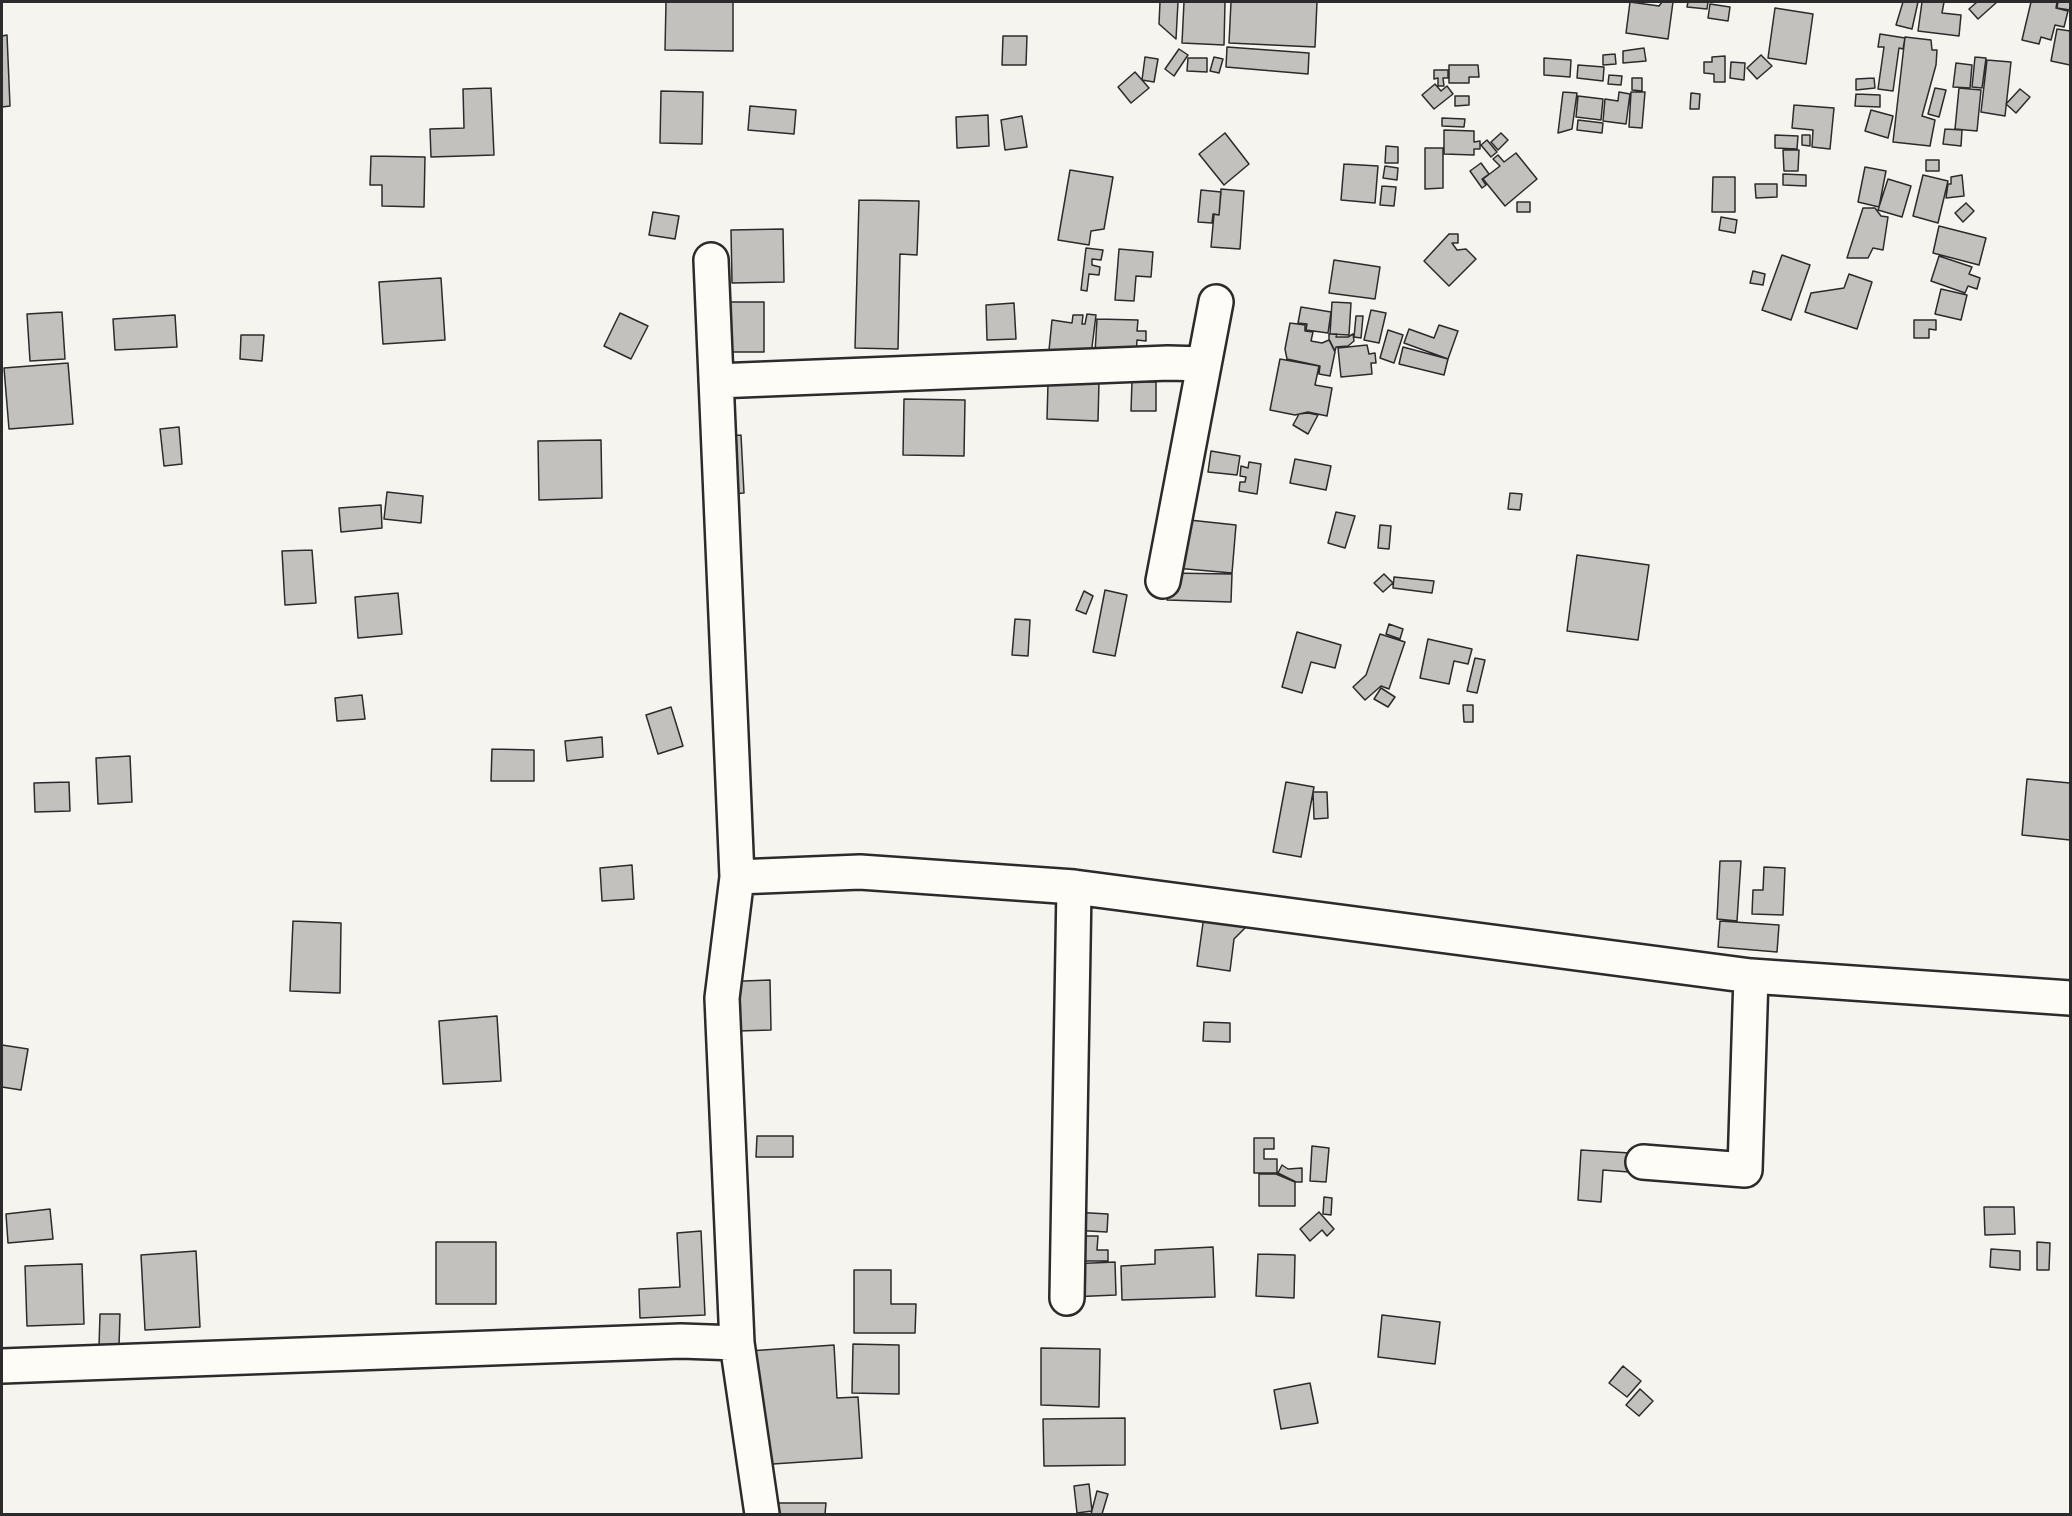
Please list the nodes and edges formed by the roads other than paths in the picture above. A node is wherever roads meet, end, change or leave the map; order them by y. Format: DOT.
graph roads {
  1 [pos="711,260"];
  2 [pos="1216,302"];
  3 [pos="1204,364"];
  4 [pos="716,381"];
  5 [pos="1163,581"];
  6 [pos="737,877"];
  7 [pos="1074,887"];
  8 [pos="1751,976"];
  9 [pos="2070,998"];
  10 [pos="1643,1162"];
  11 [pos="1067,1298"];
  12 [pos="737,1343"];
  13 [pos="2,1366"];
  14 [pos="762,1515"];
  1 -- 4 [label="street"];
  2 -- 3 [label="street"];
  3 -- 4 [label="street"];
  3 -- 5 [label="street"];
  4 -- 6 [label="street"];
  6 -- 7 [label="street"];
  6 -- 12 [label="street"];
  7 -- 8 [label="street"];
  7 -- 11 [label="street"];
  8 -- 9 [label="street"];
  8 -- 10 [label="street"];
  12 -- 13 [label="street"];
  12 -- 14 [label="street"];
}
